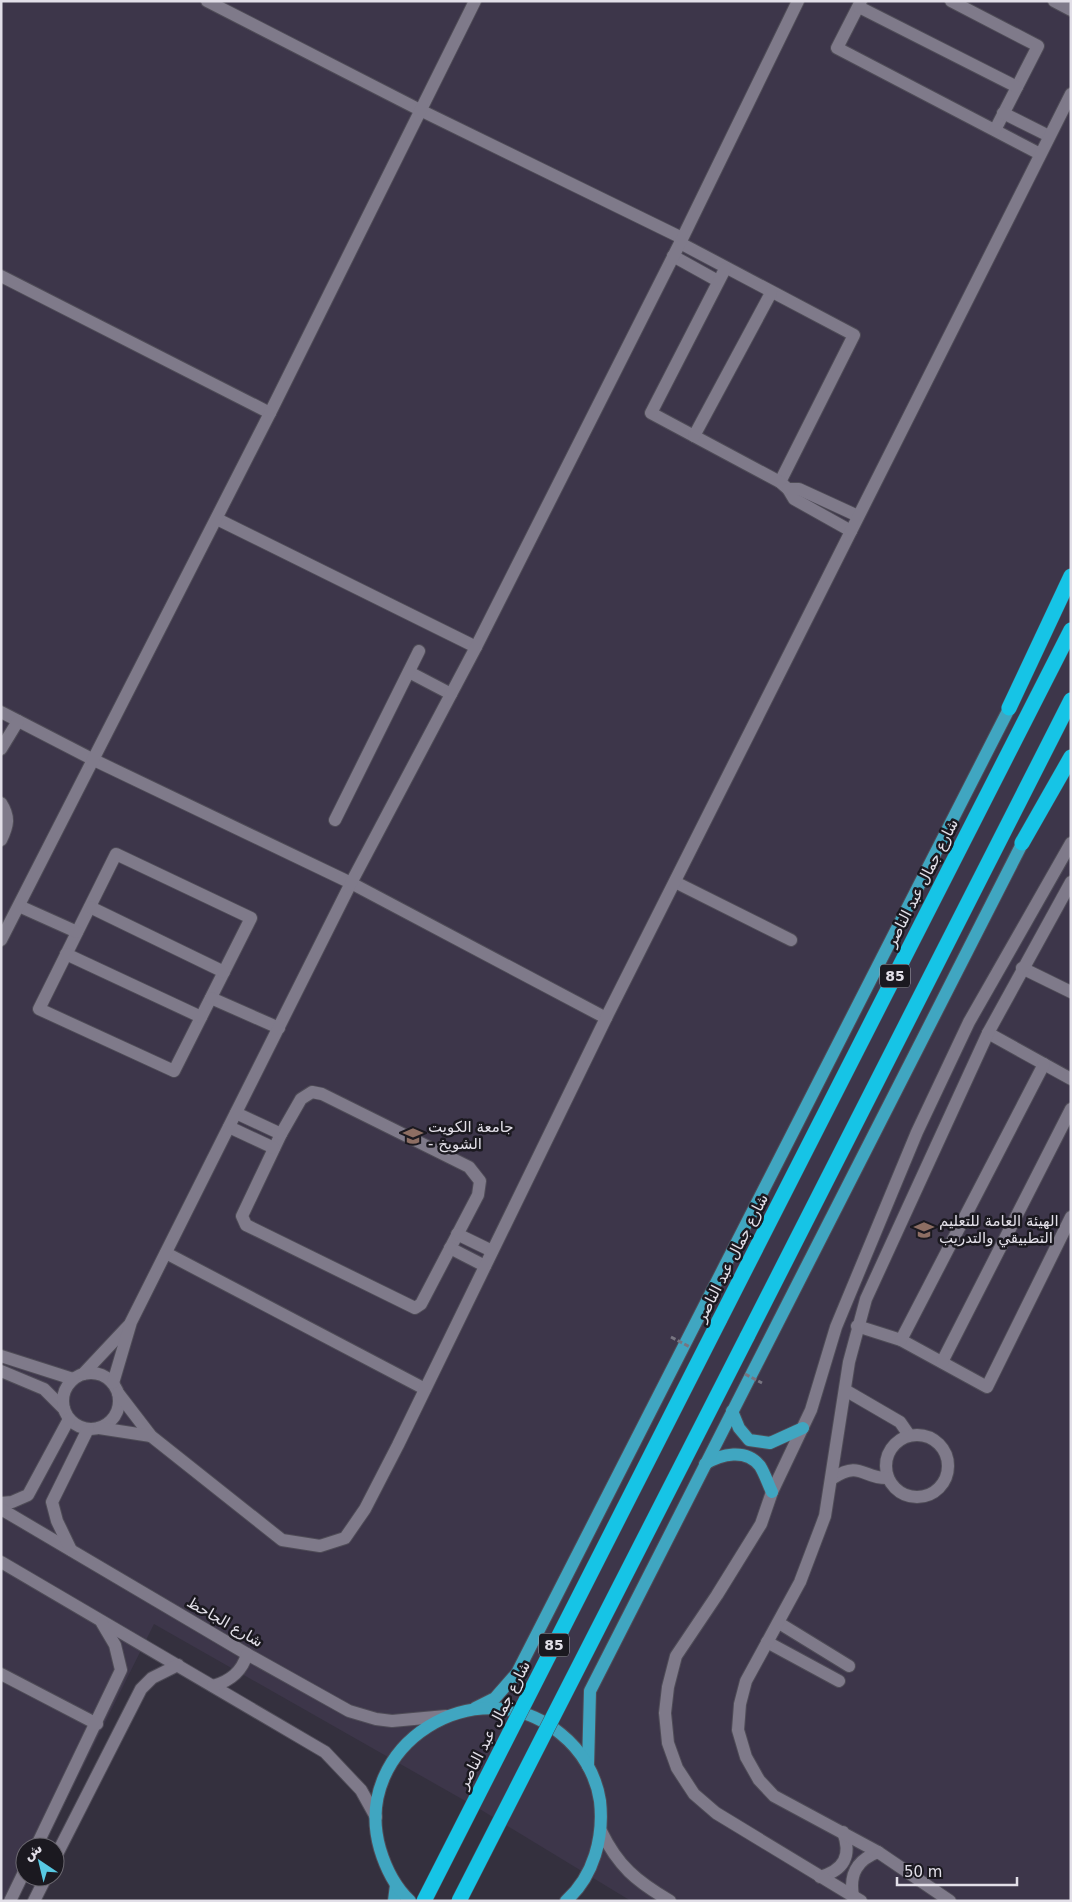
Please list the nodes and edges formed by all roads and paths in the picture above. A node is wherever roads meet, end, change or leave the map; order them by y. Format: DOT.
graph roads {
  1 [pos="207,1"];
  2 [pos="475,1"];
  3 [pos="798,1"];
  4 [pos="951,1"];
  5 [pos="1054,1"];
  6 [pos="860,4"];
  7 [pos="1071,10"];
  8 [pos="1017,87"];
  9 [pos="1071,94"];
  10 [pos="420,110"];
  11 [pos="1003,113"];
  12 [pos="995,130"];
  13 [pos="1048,136"];
  14 [pos="1040,154"];
  15 [pos="681,241"];
  16 [pos="673,256"];
  17 [pos="725,269"];
  18 [pos="1,276"];
  19 [pos="718,281"];
  20 [pos="771,293"];
  21 [pos="270,413"];
  22 [pos="694,436"];
  23 [pos="784,485"];
  24 [pos="858,516"];
  25 [pos="216,519"];
  26 [pos="851,531"];
  27 [pos="1071,576"];
  28 [pos="1071,588"];
  29 [pos="1071,630"];
  30 [pos="476,646"];
  31 [pos="419,651"];
  32 [pos="409,672"];
  33 [pos="451,694"];
  34 [pos="1071,700"];
  35 [pos="1009,708"];
  36 [pos="1,712"];
  37 [pos="18,721"];
  38 [pos="2,745"];
  39 [pos="1071,748"];
  40 [pos="1071,758"];
  41 [pos="94,760"];
  42 [pos="1,803"];
  43 [pos="335,820"];
  44 [pos="1,840"];
  45 [pos="1022,843"];
  46 [pos="1071,843"];
  47 [pos="674,882"];
  48 [pos="1071,882"];
  49 [pos="351,883"];
  50 [pos="19,906"];
  51 [pos="90,907"];
  52 [pos="77,932"];
  53 [pos="1,940"];
  54 [pos="791,940"];
  55 [pos="66,954"];
  56 [pos="1022,968"];
  57 [pos="224,972"];
  58 [pos="1071,992"];
  59 [pos="211,998"];
  60 [pos="201,1017"];
  61 [pos="606,1018"];
  62 [pos="279,1028"];
  63 [pos="988,1033"];
  64 [pos="1044,1064"];
  65 [pos="1071,1079"];
  66 [pos="1071,1109"];
  67 [pos="236,1113"];
  68 [pos="229,1127"];
  69 [pos="281,1134"];
  70 [pos="274,1148"];
  71 [pos="1071,1218"];
  72 [pos="457,1234"];
  73 [pos="450,1248"];
  74 [pos="492,1251"];
  75 [pos="166,1254"];
  76 [pos="485,1266"];
  77 [pos="131,1322"];
  78 [pos="857,1326"];
  79 [pos="900,1340"];
  80 [pos="1,1356"];
  81 [pos="942,1362"];
  82 [pos="1,1371"];
  83 [pos="78,1377"];
  84 [pos="115,1388"];
  85 [pos="425,1389"];
  86 [pos="845,1390"];
  87 [pos="732,1412"];
  88 [pos="67,1414"];
  89 [pos="94,1428"];
  90 [pos="803,1428"];
  91 [pos="908,1435"];
  92 [pos="152,1436"];
  93 [pos="705,1464"];
  94 [pos="832,1478"];
  95 [pos="888,1478"];
  96 [pos="772,1492"];
  97 [pos="1,1503"];
  98 [pos="1,1509"];
  99 [pos="71,1550"];
  100 [pos="1,1562"];
  101 [pos="102,1622"];
  102 [pos="779,1623"];
  103 [pos="767,1642"];
  104 [pos="247,1654"];
  105 [pos="178,1665"];
  106 [pos="849,1666"];
  107 [pos="1,1674"];
  108 [pos="839,1681"];
  109 [pos="213,1686"];
  110 [pos="476,1708"];
  111 [pos="446,1716"];
  112 [pos="97,1724"];
  113 [pos="588,1766"];
  114 [pos="376,1817"];
  115 [pos="601,1831"];
  116 [pos="843,1832"];
  117 [pos="41,1837"];
  118 [pos="65,1838"];
  119 [pos="878,1852"];
  120 [pos="820,1878"];
  121 [pos="396,1885"];
  122 [pos="17,1887"];
  123 [pos="41,1887"];
  124 [pos="857,1898"];
  125 [pos="10,1901"];
  126 [pos="34,1901"];
  127 [pos="394,1901"];
  128 [pos="410,1901"];
  129 [pos="424,1901"];
  130 [pos="460,1901"];
  131 [pos="566,1901"];
  132 [pos="670,1901"];
  133 [pos="950,1901"];
  1 -- 10 [label="street"];
  2 -- 10 [label="street"];
  3 -- 15 [label="street"];
  4 -- 8 [label="street"];
  5 -- 7 [label="street"];
  6 -- 8 [label="street"];
  6 -- 12 [label="street"];
  8 -- 11 [label="street"];
  9 -- 13 [label="street"];
  10 -- 15 [label="street"];
  10 -- 21 [label="street"];
  11 -- 12 [label="street"];
  11 -- 13 [label="street"];
  12 -- 14 [label="street"];
  13 -- 14 [label="street"];
  14 -- 24 [label="street"];
  15 -- 16 [label="street"];
  15 -- 17 [label="street"];
  16 -- 19 [label="street"];
  16 -- 30 [label="street"];
  17 -- 19 [label="street"];
  17 -- 20 [label="street"];
  18 -- 21 [label="street"];
  19 -- 22 [label="street"];
  20 -- 22 [label="street"];
  20 -- 23 [label="street"];
  21 -- 25 [label="street"];
  22 -- 23 [label="street"];
  23 -- 24 [label="street"];
  23 -- 26 [label="street"];
  24 -- 26 [label="street"];
  25 -- 30 [label="street"];
  25 -- 41 [label="street"];
  26 -- 47 [label="street"];
  27 -- 35 [label="highway"];
  28 -- 35 [label="main road"];
  29 -- 129 [label="highway, شارع جمال عبد الناصر / 85, bridge"];
  30 -- 33 [label="street"];
  31 -- 32 [label="street"];
  32 -- 33 [label="street"];
  32 -- 43 [label="street"];
  33 -- 49 [label="street"];
  34 -- 130 [label="highway, 85, bridge"];
  35 -- 110 [label="main road"];
  36 -- 37 [label="street"];
  37 -- 38 [label="street"];
  37 -- 41 [label="street"];
  39 -- 45 [label="main road"];
  40 -- 45 [label="highway"];
  41 -- 49 [label="street"];
  41 -- 50 [label="street"];
  42 -- 44 [label="street"];
  45 -- 87 [label="main road"];
  46 -- 90 [label="street"];
  47 -- 54 [label="street"];
  47 -- 61 [label="street"];
  48 -- 56 [label="street"];
  49 -- 61 [label="street"];
  49 -- 62 [label="street"];
  50 -- 52 [label="street"];
  50 -- 53 [label="street"];
  51 -- 52 [label="street"];
  51 -- 57 [label="street"];
  51 -- 57 [label="street"];
  52 -- 55 [label="street"];
  55 -- 60 [label="street"];
  55 -- 60 [label="street"];
  56 -- 58 [label="street"];
  56 -- 63 [label="street"];
  57 -- 59 [label="street"];
  59 -- 60 [label="street"];
  59 -- 62 [label="street"];
  61 -- 74 [label="street"];
  62 -- 67 [label="street"];
  63 -- 64 [label="street"];
  63 -- 78 [label="street"];
  64 -- 65 [label="street"];
  64 -- 79 [label="street"];
  66 -- 81 [label="street"];
  67 -- 68 [label="street"];
  67 -- 69 [label="street"];
  68 -- 70 [label="street"];
  68 -- 75 [label="street"];
  69 -- 70 [label="street"];
  69 -- 72 [label="street"];
  70 -- 73 [label="street"];
  71 -- 81 [label="street"];
  72 -- 73 [label="street"];
  72 -- 74 [label="street"];
  73 -- 76 [label="street"];
  74 -- 76 [label="street"];
  75 -- 77 [label="street"];
  75 -- 85 [label="street"];
  76 -- 85 [label="street"];
  77 -- 83 [label="street"];
  77 -- 84 [label="street"];
  78 -- 79 [label="street"];
  78 -- 86 [label="street"];
  79 -- 81 [label="street"];
  80 -- 83 [label="street"];
  82 -- 88 [label="street"];
  83 -- 84 [label="street"];
  83 -- 88 [label="street"];
  84 -- 89 [label="street"];
  84 -- 92 [label="street"];
  85 -- 92 [label="street"];
  86 -- 91 [label="street"];
  86 -- 94 [label="street"];
  87 -- 90 [label="main road"];
  87 -- 93 [label="main road"];
  88 -- 89 [label="street"];
  88 -- 97 [label="street"];
  89 -- 92 [label="street"];
  89 -- 99 [label="street"];
  90 -- 96 [label="street"];
  91 -- 95 [label="street"];
  91 -- 95 [label="street"];
  93 -- 96 [label="main road"];
  93 -- 113 [label="main road"];
  94 -- 95 [label="street"];
  94 -- 102 [label="street"];
  96 -- 120 [label="street"];
  98 -- 99 [label="street, شارع الجاحظ"];
  99 -- 104 [label="street, شارع الجاحظ"];
  100 -- 101 [label="street"];
  101 -- 105 [label="street"];
  101 -- 112 [label="street"];
  102 -- 103 [label="street"];
  102 -- 106 [label="street"];
  103 -- 108 [label="street"];
  103 -- 116 [label="street"];
  104 -- 109 [label="street"];
  104 -- 111 [label="street, شارع الجاحظ"];
  105 -- 109 [label="street"];
  105 -- 118 [label="street"];
  107 -- 112 [label="street"];
  109 -- 114 [label="street"];
  110 -- 111 [label="main road"];
  110 -- 113 [label="main road"];
  111 -- 114 [label="main road"];
  112 -- 117 [label="street"];
  113 -- 115 [label="main road"];
  114 -- 121 [label="main road"];
  115 -- 131 [label="main road"];
  115 -- 132 [label="street"];
  116 -- 119 [label="street"];
  116 -- 120 [label="street"];
  119 -- 124 [label="street"];
  119 -- 133 [label="street"];
  120 -- 124 [label="street"];
  121 -- 127 [label="main road"];
  121 -- 128 [label="main road"];
  122 -- 125 [label="street"];
  123 -- 126 [label="street"];
}
